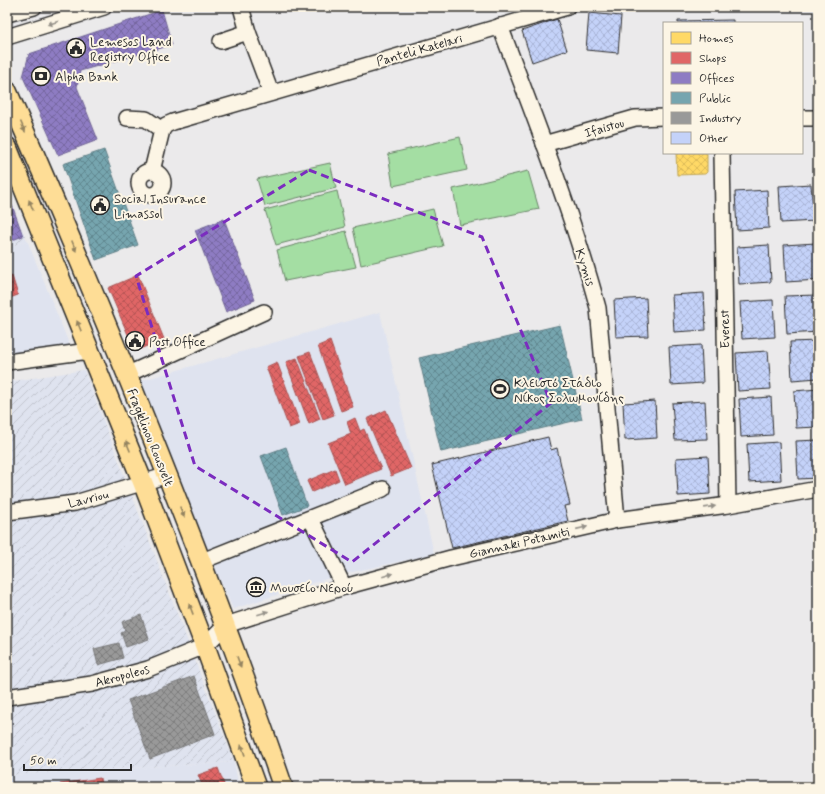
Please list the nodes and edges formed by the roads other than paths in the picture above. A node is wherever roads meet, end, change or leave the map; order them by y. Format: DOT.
graph roads {
  1 [pos="34,7"];
  2 [pos="104,7"];
  3 [pos="241,7"];
  4 [pos="567,7"];
  5 [pos="7,14"];
  6 [pos="500,26"];
  7 [pos="248,32"];
  8 [pos="7,37"];
  9 [pos="221,41"];
  10 [pos="7,91"];
  11 [pos="271,93"];
  12 [pos="663,117"];
  13 [pos="126,118"];
  14 [pos="803,118"];
  15 [pos="818,118"];
  16 [pos="162,130"];
  17 [pos="544,144"];
  18 [pos="7,147"];
  19 [pos="722,154"];
  20 [pos="152,171"];
  21 [pos="264,312"];
  22 [pos="89,351"];
  23 [pos="7,362"];
  24 [pos="126,374"];
  25 [pos="168,475"];
  26 [pos="143,483"];
  27 [pos="383,489"];
  28 [pos="818,489"];
  29 [pos="728,505"];
  30 [pos="7,512"];
  31 [pos="311,519"];
  32 [pos="617,520"];
  33 [pos="202,561"];
  34 [pos="344,587"];
  35 [pos="226,625"];
  36 [pos="205,646"];
  37 [pos="7,697"];
  38 [pos="256,787"];
  39 [pos="283,787"];
  1 -- 5 [label="street"];
  2 -- 8 [label="street, one-way"];
  3 -- 7 [label="street"];
  4 -- 6 [label="street, Panteli Katelari"];
  6 -- 11 [label="street, Panteli Katelari"];
  6 -- 17 [label="street, Kymis"];
  7 -- 9 [label="street"];
  7 -- 11 [label="street"];
  10 -- 24 [label="main road, Fragklinou Rousvelt, one-way"];
  11 -- 16 [label="street, Panteli Katelari"];
  12 -- 17 [label="street, Ifaistou"];
  13 -- 16 [label="street"];
  14 -- 15 [label="street"];
  16 -- 20 [label="street"];
  17 -- 32 [label="street, Kymis"];
  22 -- 18 [label="main road, Fragklinou Rousvelt, one-way"];
  19 -- 29 [label="street, Everest"];
  21 -- 24 [label="street"];
  22 -- 23 [label="street"];
  26 -- 22 [label="main road, Fragklinou Rousvelt, one-way"];
  24 -- 25 [label="main road, Fragklinou Rousvelt"];
  25 -- 26 [label="street, Lavriou"];
  25 -- 33 [label="main road, Fragklinou Rousvelt, one-way"];
  26 -- 30 [label="street, Lavriou"];
  36 -- 26 [label="main road, Fragklinou Rousvelt, one-way"];
  27 -- 31 [label="street"];
  28 -- 29 [label="street, Giannaki Potamiti"];
  32 -- 29 [label="street, Giannaki Potamiti, one-way"];
  31 -- 33 [label="street"];
  31 -- 34 [label="street"];
  34 -- 32 [label="street, Giannaki Potamiti, one-way"];
  33 -- 35 [label="main road, Fragklinou Rousvelt"];
  35 -- 34 [label="street, Giannaki Potamiti, one-way"];
  35 -- 36 [label="street, Akropoleos"];
  35 -- 39 [label="main road, Fragklinou Rousvelt, one-way"];
  36 -- 37 [label="street, Akropoleos"];
  38 -- 36 [label="main road, Fragklinou Rousvelt, one-way"];
}
